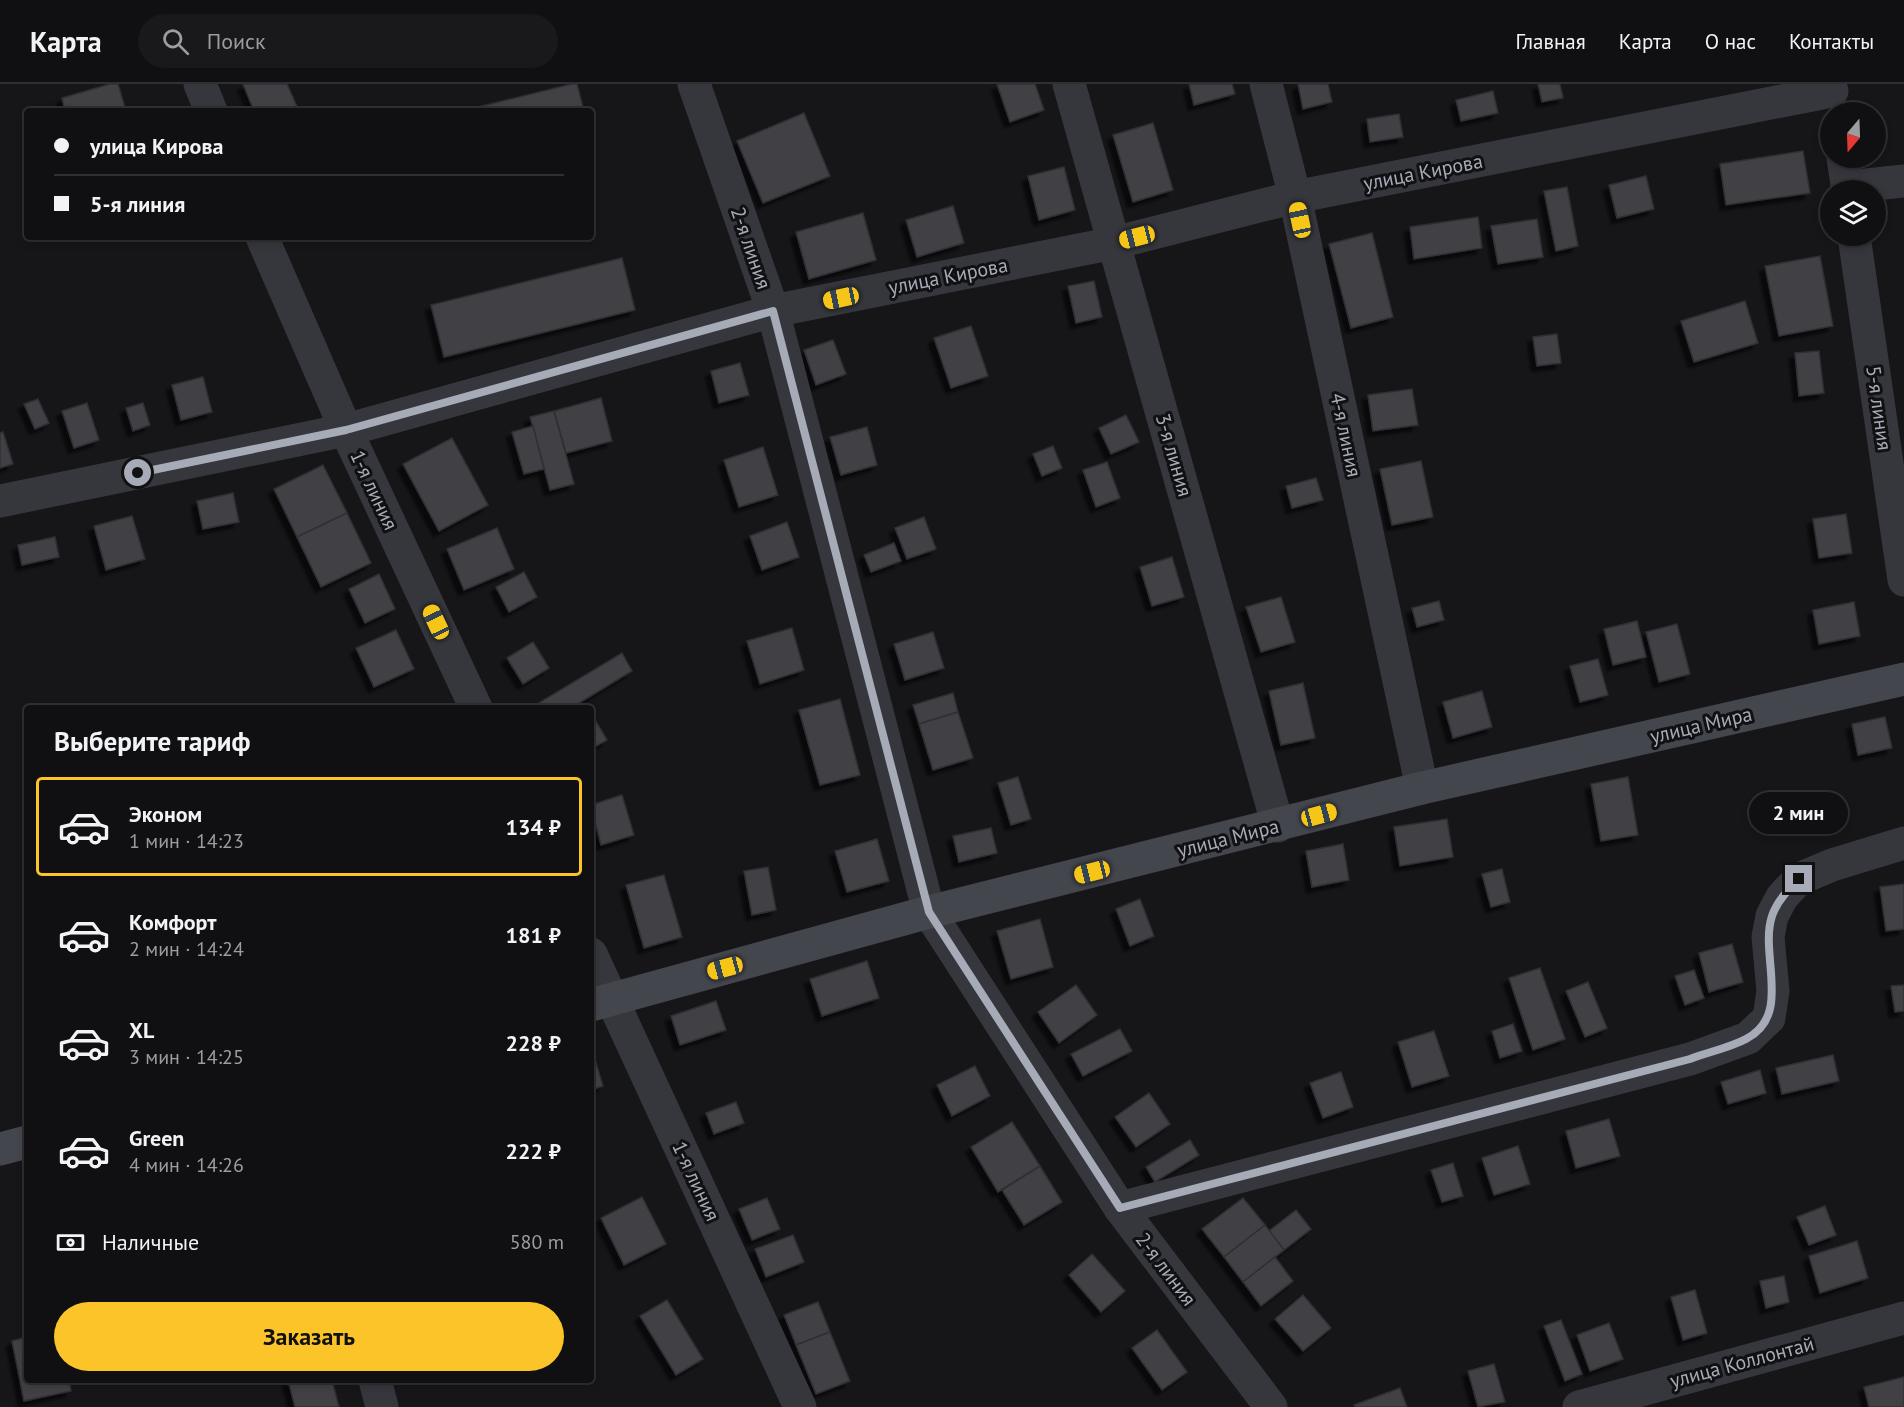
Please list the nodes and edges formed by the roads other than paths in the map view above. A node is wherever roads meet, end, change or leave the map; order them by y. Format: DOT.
graph roads {
  1 [pos="200,84"];
  2 [pos="694,84"];
  3 [pos="1069,84"];
  4 [pos="1266,84"];
  5 [pos="1833,96"];
  6 [pos="209,108"];
  7 [pos="1846,178"];
  8 [pos="1904,181"];
  9 [pos="1295,197"];
  10 [pos="263,240"];
  11 [pos="1114,243"];
  12 [pos="1855,246"];
  13 [pos="773,311"];
  14 [pos="346,430"];
  15 [pos="0,501"];
  16 [pos="1904,580"];
  17 [pos="1904,679"];
  18 [pos="475,705"];
  19 [pos="1422,788"];
  20 [pos="1278,826"];
  21 [pos="1904,843"];
  22 [pos="929,912"];
  23 [pos="594,967"];
  24 [pos="602,1002"];
  25 [pos="24,1143"];
  26 [pos="0,1149"];
  27 [pos="1120,1208"];
  28 [pos="1904,1318"];
  29 [pos="376,1383"];
  30 [pos="382,1407"];
  31 [pos="800,1407"];
  32 [pos="1271,1407"];
  33 [pos="1579,1407"];
  1 -- 6 [label="street"];
  2 -- 13 [label="street, 2-я линия"];
  3 -- 11 [label="street, 3-я линия"];
  4 -- 9 [label="street, 4-я линия"];
  5 -- 9 [label="street, улица Кирова"];
  7 -- 8 [label="street"];
  9 -- 11 [label="street, улица Кирова"];
  9 -- 19 [label="street, 4-я линия"];
  10 -- 14 [label="street, 1-я линия"];
  11 -- 13 [label="street, улица Кирова"];
  11 -- 20 [label="street, 3-я линия"];
  12 -- 16 [label="street, 5-я линия"];
  13 -- 14 [label="street, улица Кирова"];
  13 -- 22 [label="street, 2-я линия"];
  14 -- 15 [label="street, улица Кирова"];
  14 -- 18 [label="street, 1-я линия"];
  17 -- 19 [label="main road, улица Мира"];
  19 -- 20 [label="main road, улица Мира"];
  20 -- 22 [label="main road, улица Мира"];
  21 -- 27 [label="street"];
  22 -- 24 [label="main road, улица Мира"];
  22 -- 27 [label="street, 2-я линия"];
  23 -- 24 [label="street, 1-я линия"];
  24 -- 31 [label="street, 1-я линия"];
  25 -- 26 [label="main road"];
  27 -- 32 [label="street, 2-я линия"];
  28 -- 33 [label="street, улица Коллонтай"];
  29 -- 30 [label="street"];
}
